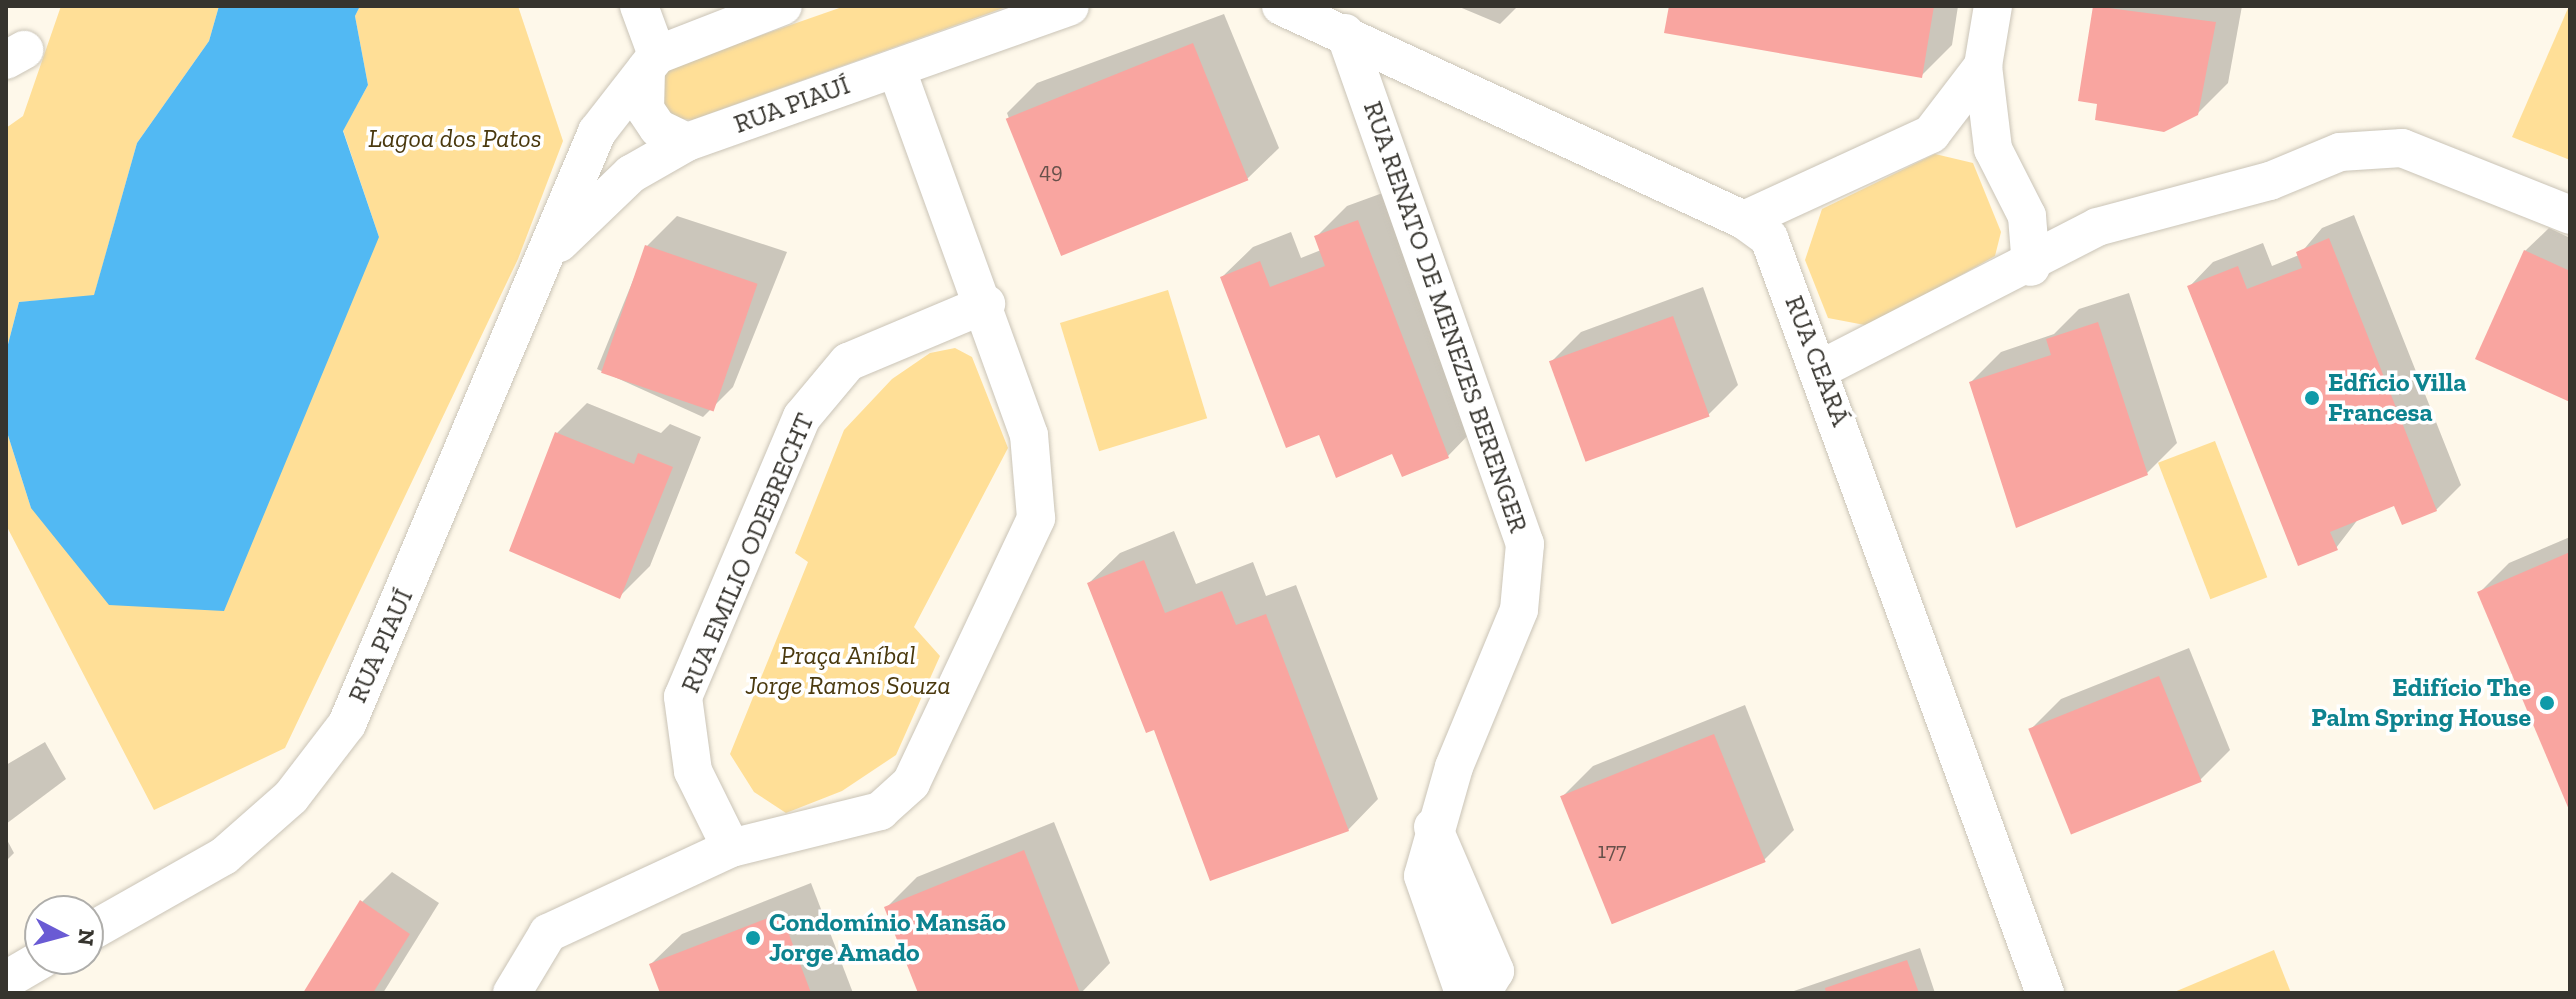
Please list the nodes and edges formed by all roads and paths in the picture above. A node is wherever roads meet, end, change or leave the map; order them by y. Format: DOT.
graph roads {
  1 [pos="639,6"];
  2 [pos="783,6"];
  3 [pos="1070,6"];
  4 [pos="1281,6"];
  5 [pos="1993,6"];
  6 [pos="1345,33"];
  7 [pos="651,62"];
  8 [pos="1983,66"];
  9 [pos="896,68"];
  10 [pos="1931,134"];
  11 [pos="687,142"];
  12 [pos="1993,149"];
  13 [pos="2570,215"];
  14 [pos="2027,216"];
  15 [pos="1744,220"];
  16 [pos="2097,227"];
  17 [pos="546,257"];
  18 [pos="2031,267"];
  19 [pos="986,304"];
  20 [pos="1821,369"];
  21 [pos="1433,827"];
  22 [pos="731,848"];
  23 [pos="104,924"];
  24 [pos="24,970"];
  25 [pos="6,980"];
  26 [pos="512,993"];
  27 [pos="1464,993"];
  28 [pos="1482,993"];
  29 [pos="2045,993"];
  1 -- 7 [label="street"];
  2 -- 7 [label="street"];
  3 -- 9 [label="street, RUA PIAUÍ"];
  4 -- 6 [label="street, RUA CEARÁ"];
  5 -- 8 [label="street"];
  6 -- 15 [label="street, RUA CEARÁ"];
  6 -- 21 [label="street, RUA RENATO DE MENEZES BERENGER"];
  7 -- 11 [label="street"];
  7 -- 17 [label="street, RUA PIAUÍ"];
  8 -- 10 [label="street"];
  8 -- 12 [label="street"];
  9 -- 11 [label="street, RUA PIAUÍ"];
  9 -- 19 [label="street"];
  10 -- 12 [label="street"];
  10 -- 15 [label="street"];
  11 -- 17 [label="street, RUA PIAUÍ"];
  12 -- 14 [label="street"];
  13 -- 16 [label="street"];
  14 -- 16 [label="street"];
  14 -- 18 [label="street"];
  15 -- 20 [label="street, RUA CEARÁ"];
  16 -- 18 [label="street"];
  17 -- 23 [label="street, RUA PIAUÍ"];
  18 -- 20 [label="street"];
  19 -- 22 [label="street, RUA EMILIO ODEBRECHT"];
  19 -- 22 [label="street"];
  20 -- 29 [label="street, RUA CEARÁ"];
  21 -- 27 [label="street, RUA RENATO DE MENEZES BERENGER"];
  21 -- 28 [label="street"];
  22 -- 26 [label="street"];
  24 -- 25 [label="street"];
}
